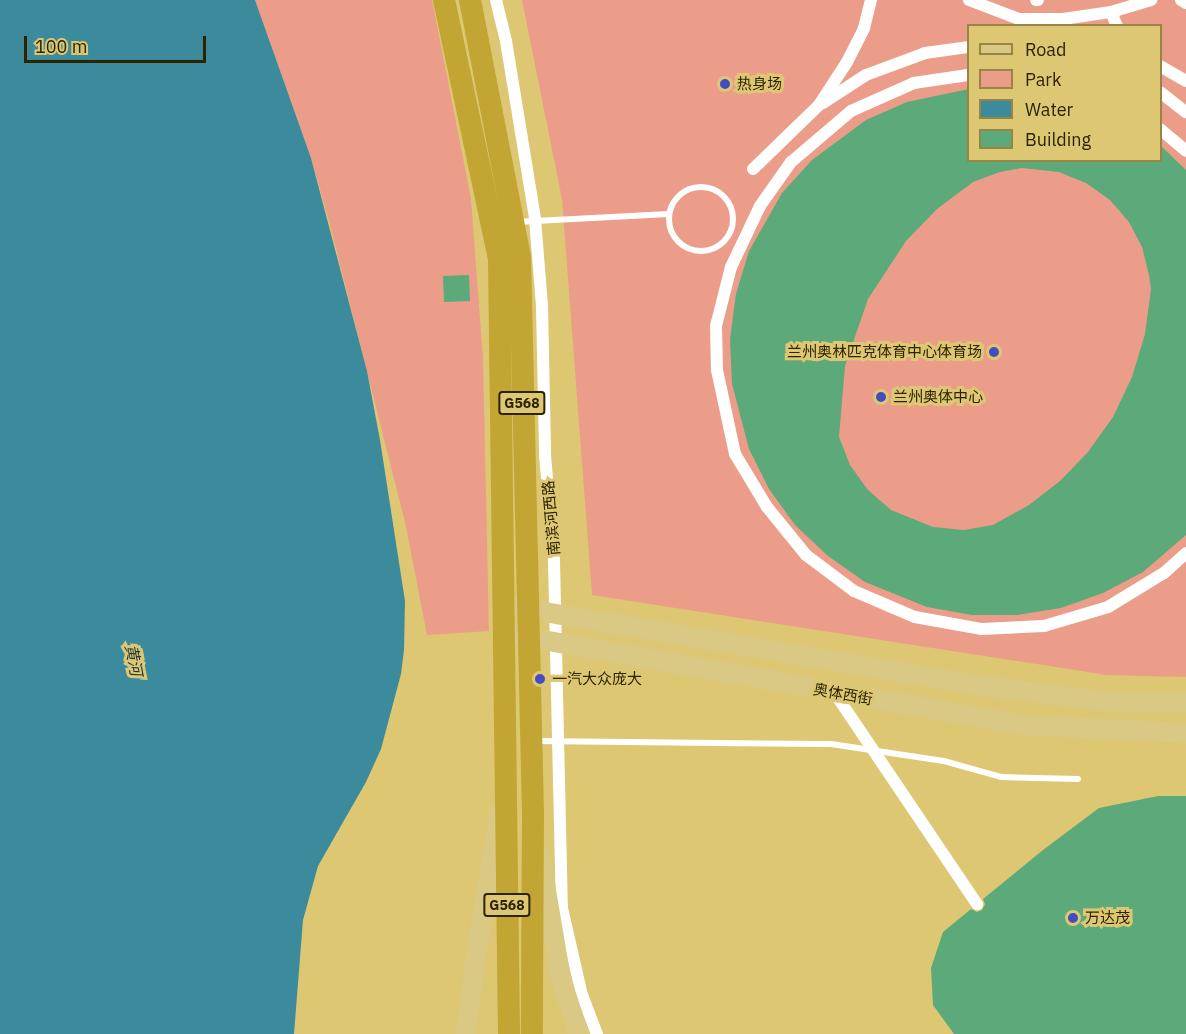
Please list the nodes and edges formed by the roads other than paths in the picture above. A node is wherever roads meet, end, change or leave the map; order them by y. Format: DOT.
graph roads {
  1 [pos="444,0"];
  2 [pos="470,0"];
  3 [pos="496,0"];
  4 [pos="871,0"];
  5 [pos="969,0"];
  6 [pos="1151,0"];
  7 [pos="1181,0"];
  8 [pos="1186,3"];
  9 [pos="1111,12"];
  10 [pos="1116,24"];
  11 [pos="967,47"];
  12 [pos="1162,67"];
  13 [pos="967,75"];
  14 [pos="1186,81"];
  15 [pos="1162,93"];
  16 [pos="819,105"];
  17 [pos="1186,112"];
  18 [pos="1162,130"];
  19 [pos="1186,151"];
  20 [pos="753,169"];
  21 [pos="669,214"];
  22 [pos="513,223"];
  23 [pos="731,227"];
  24 [pos="745,234"];
  25 [pos="1186,553"];
  26 [pos="503,605"];
  27 [pos="527,609"];
  28 [pos="555,614"];
  29 [pos="503,633"];
  30 [pos="528,638"];
  31 [pos="555,643"];
  32 [pos="834,692"];
  33 [pos="1186,702"];
  34 [pos="1186,733"];
  35 [pos="531,741"];
  36 [pos="557,741"];
  37 [pos="873,750"];
  38 [pos="506,776"];
  39 [pos="1078,779"];
  40 [pos="533,811"];
  41 [pos="977,904"];
  42 [pos="466,1034"];
  43 [pos="509,1034"];
  44 [pos="532,1034"];
  45 [pos="579,1034"];
  46 [pos="597,1034"];
  1 -- 22 [label="highway, 南滨河西路 / G568"];
  2 -- 22 [label="highway, 南滨河西路 / G568"];
  3 -- 22 [label="street, 南滨河西路"];
  4 -- 16 [label="street"];
  5 -- 9 [label="street"];
  6 -- 9 [label="street"];
  7 -- 8 [label="street"];
  9 -- 10 [label="street"];
  11 -- 16 [label="street"];
  12 -- 14 [label="street"];
  13 -- 24 [label="street"];
  15 -- 17 [label="street"];
  16 -- 20 [label="street"];
  18 -- 19 [label="street"];
  21 -- 22 [label="lane"];
  21 -- 23 [label="lane"];
  21 -- 23 [label="lane"];
  22 -- 26 [label="highway, 南滨河西路 / G568"];
  22 -- 27 [label="highway, 南滨河西路 / G568"];
  22 -- 28 [label="street, 南滨河西路"];
  23 -- 24 [label="lane"];
  24 -- 25 [label="street"];
  26 -- 27 [label="main road, 奥体西街"];
  26 -- 29 [label="highway, 南滨河西路 / G568"];
  27 -- 28 [label="main road, 奥体西街"];
  27 -- 30 [label="highway, 南滨河西路 / G568"];
  28 -- 31 [label="street, 南滨河西路"];
  28 -- 33 [label="main road, 奥体西街"];
  29 -- 30 [label="main road, 奥体西街"];
  29 -- 38 [label="highway, 南滨河西路 / G568"];
  30 -- 31 [label="main road, 奥体西街"];
  30 -- 35 [label="highway, 南滨河西路 / G568"];
  31 -- 32 [label="main road, 奥体西街"];
  31 -- 36 [label="street, 南滨河西路"];
  32 -- 34 [label="main road, 奥体西街"];
  32 -- 37 [label="street"];
  35 -- 36 [label="lane"];
  35 -- 40 [label="highway, 南滨河西路 / G568"];
  36 -- 37 [label="lane"];
  36 -- 46 [label="street, 南滨河西路"];
  37 -- 39 [label="lane"];
  37 -- 41 [label="street"];
  38 -- 42 [label="main road"];
  38 -- 43 [label="highway, 南滨河西路 / G568"];
  40 -- 44 [label="highway, 南滨河西路 / G568"];
  40 -- 45 [label="main road"];
}
